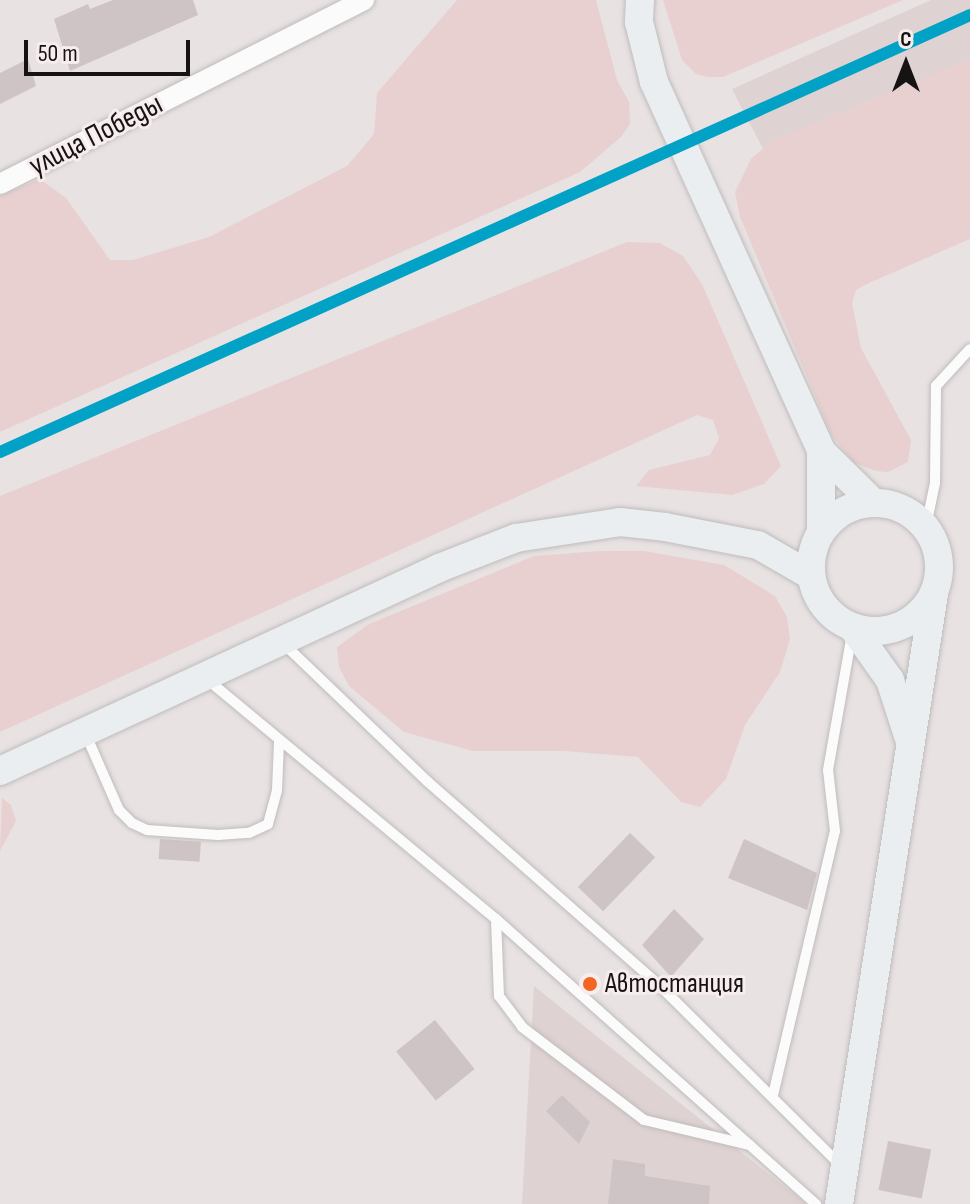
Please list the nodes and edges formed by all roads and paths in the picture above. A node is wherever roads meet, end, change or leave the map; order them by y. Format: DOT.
graph roads {
  1 [pos="364,0"];
  2 [pos="640,0"];
  3 [pos="0,184"];
  4 [pos="970,349"];
  5 [pos="821,451"];
  6 [pos="874,503"];
  7 [pos="926,526"];
  8 [pos="820,533"];
  9 [pos="758,545"];
  10 [pos="810,575"];
  11 [pos="934,594"];
  12 [pos="853,628"];
  13 [pos="281,642"];
  14 [pos="206,679"];
  15 [pos="85,734"];
  16 [pos="279,742"];
  17 [pos="912,747"];
  18 [pos="0,771"];
  19 [pos="496,919"];
  20 [pos="773,1095"];
  21 [pos="750,1145"];
  22 [pos="844,1170"];
  23 [pos="816,1204"];
  24 [pos="839,1204"];
  1 -- 3 [label="street, улица Победы"];
  2 -- 5 [label="main road"];
  4 -- 7 [label="lane"];
  5 -- 6 [label="main road"];
  5 -- 8 [label="main road"];
  6 -- 7 [label="main road"];
  6 -- 8 [label="main road"];
  7 -- 11 [label="main road"];
  8 -- 9 [label="main road"];
  8 -- 10 [label="main road"];
  9 -- 10 [label="main road"];
  9 -- 13 [label="main road"];
  10 -- 12 [label="main road"];
  11 -- 12 [label="main road"];
  11 -- 17 [label="main road"];
  12 -- 17 [label="main road"];
  12 -- 20 [label="lane"];
  13 -- 14 [label="main road"];
  13 -- 20 [label="lane"];
  14 -- 15 [label="main road"];
  14 -- 16 [label="lane"];
  15 -- 16 [label="lane"];
  15 -- 18 [label="main road"];
  16 -- 19 [label="lane"];
  17 -- 22 [label="main road"];
  19 -- 21 [label="lane"];
  19 -- 21 [label="lane"];
  20 -- 22 [label="lane"];
  21 -- 23 [label="lane"];
  22 -- 24 [label="main road"];
}
